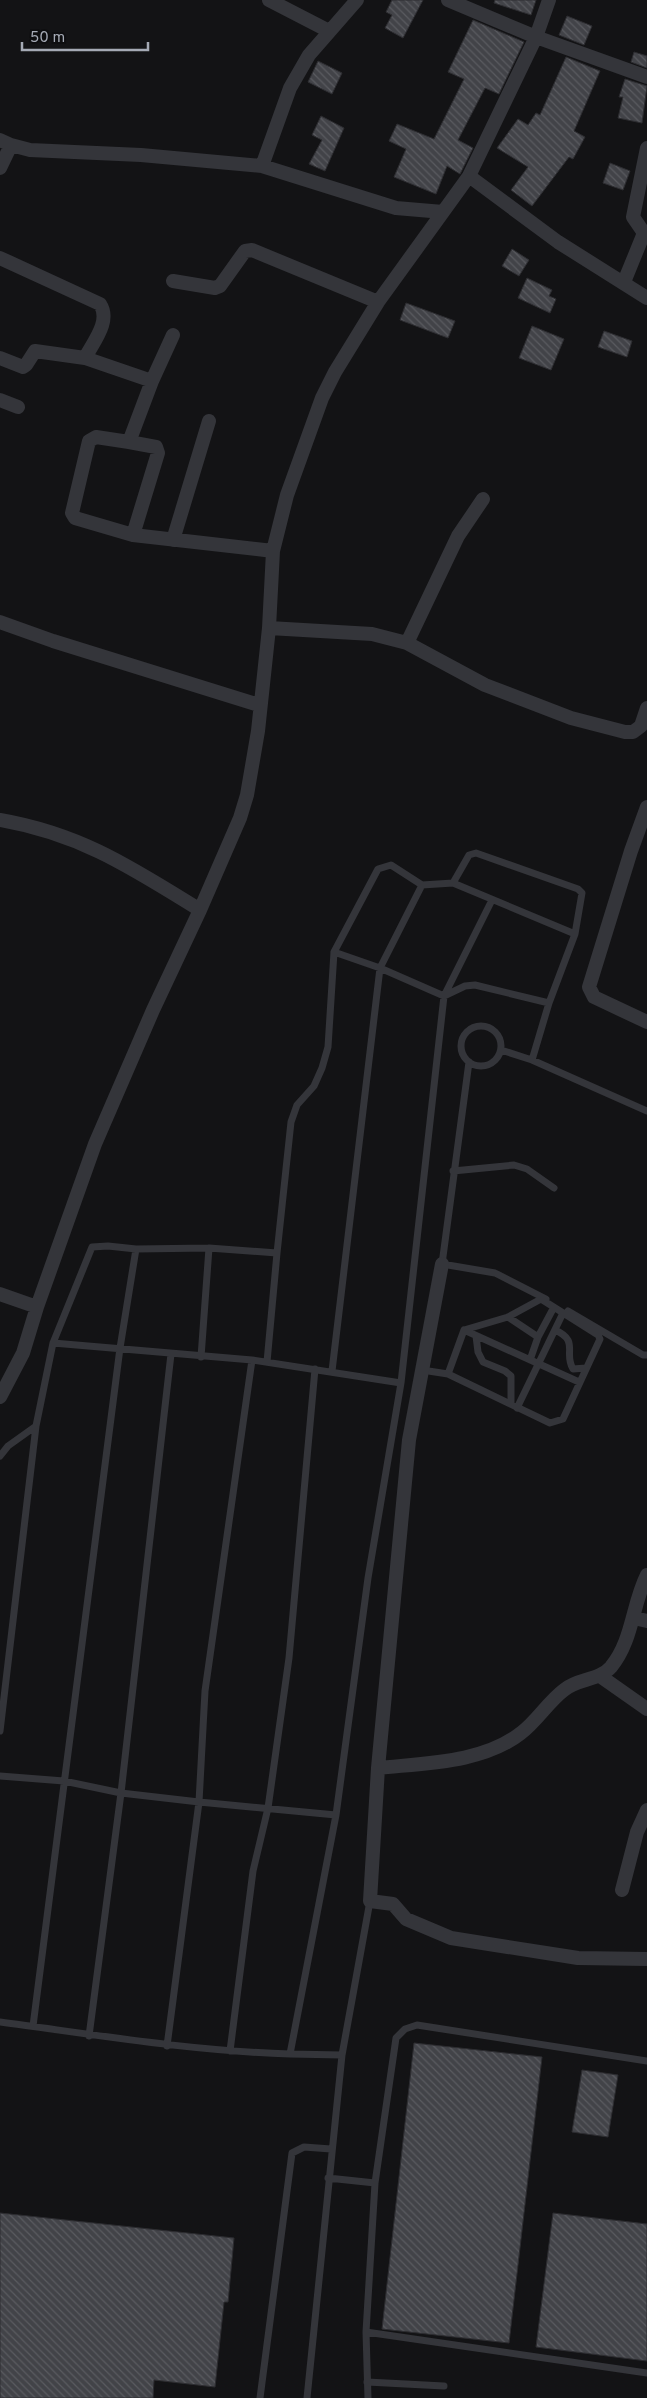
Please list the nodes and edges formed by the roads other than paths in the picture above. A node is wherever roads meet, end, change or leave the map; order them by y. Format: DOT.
graph roads {
  1 [pos="269,0"];
  2 [pos="358,0"];
  3 [pos="448,0"];
  4 [pos="549,0"];
  5 [pos="329,31"];
  6 [pos="536,36"];
  7 [pos="647,77"];
  8 [pos="5,143"];
  9 [pos="647,148"];
  10 [pos="262,166"];
  11 [pos="0,168"];
  12 [pos="469,176"];
  13 [pos="443,212"];
  14 [pos="0,258"];
  15 [pos="173,281"];
  16 [pos="624,282"];
  17 [pos="647,298"];
  18 [pos="378,302"];
  19 [pos="173,335"];
  20 [pos="0,358"];
  21 [pos="85,358"];
  22 [pos="152,381"];
  23 [pos="0,400"];
  24 [pos="18,406"];
  25 [pos="209,421"];
  26 [pos="129,442"];
  27 [pos="483,498"];
  28 [pos="133,535"];
  29 [pos="173,540"];
  30 [pos="273,551"];
  31 [pos="0,622"];
  32 [pos="269,628"];
  33 [pos="407,643"];
  34 [pos="259,705"];
  35 [pos="647,708"];
  36 [pos="644,729"];
  37 [pos="647,807"];
  38 [pos="0,820"];
  39 [pos="453,883"];
  40 [pos="422,885"];
  41 [pos="492,900"];
  42 [pos="200,910"];
  43 [pos="574,934"];
  44 [pos="334,952"];
  45 [pos="380,968"];
  46 [pos="444,996"];
  47 [pos="549,1003"];
  48 [pos="647,1022"];
  49 [pos="501,1050"];
  50 [pos="532,1060"];
  51 [pos="469,1062"];
  52 [pos="647,1111"];
  53 [pos="454,1171"];
  54 [pos="554,1188"];
  55 [pos="209,1248"];
  56 [pos="136,1249"];
  57 [pos="276,1253"];
  58 [pos="442,1264"];
  59 [pos="0,1294"];
  60 [pos="37,1307"];
  61 [pos="554,1307"];
  62 [pos="563,1313"];
  63 [pos="508,1317"];
  64 [pos="464,1330"];
  65 [pos="555,1330"];
  66 [pos="476,1336"];
  67 [pos="538,1337"];
  68 [pos="53,1343"];
  69 [pos="120,1348"];
  70 [pos="171,1354"];
  71 [pos="647,1355"];
  72 [pos="201,1357"];
  73 [pos="252,1360"];
  74 [pos="530,1360"];
  75 [pos="267,1362"];
  76 [pos="538,1365"];
  77 [pos="586,1368"];
  78 [pos="315,1369"];
  79 [pos="422,1370"];
  80 [pos="332,1371"];
  81 [pos="448,1374"];
  82 [pos="401,1382"];
  83 [pos="579,1382"];
  84 [pos="0,1397"];
  85 [pos="514,1406"];
  86 [pos="36,1426"];
  87 [pos="0,1456"];
  88 [pos="647,1575"];
  89 [pos="640,1619"];
  90 [pos="600,1676"];
  91 [pos="647,1709"];
  92 [pos="0,1731"];
  93 [pos="378,1768"];
  94 [pos="0,1776"];
  95 [pos="64,1781"];
  96 [pos="121,1793"];
  97 [pos="199,1802"];
  98 [pos="268,1808"];
  99 [pos="647,1810"];
  100 [pos="336,1815"];
  101 [pos="622,1890"];
  102 [pos="370,1901"];
  103 [pos="647,1959"];
  104 [pos="0,2022"];
  105 [pos="33,2026"];
  106 [pos="89,2036"];
  107 [pos="166,2046"];
  108 [pos="230,2051"];
  109 [pos="290,2054"];
  110 [pos="342,2055"];
  111 [pos="647,2061"];
  112 [pos="331,2149"];
  113 [pos="328,2178"];
  114 [pos="376,2183"];
  115 [pos="366,2332"];
  116 [pos="647,2373"];
  117 [pos="367,2382"];
  118 [pos="444,2386"];
  119 [pos="260,2398"];
  120 [pos="307,2398"];
  121 [pos="368,2398"];
  1 -- 5 [label="street"];
  2 -- 5 [label="street"];
  3 -- 6 [label="street"];
  4 -- 6 [label="street"];
  5 -- 10 [label="street"];
  6 -- 7 [label="street"];
  6 -- 12 [label="street"];
  8 -- 10 [label="street"];
  8 -- 11 [label="street"];
  9 -- 16 [label="street"];
  10 -- 13 [label="street"];
  12 -- 13 [label="street"];
  12 -- 16 [label="street"];
  13 -- 18 [label="street"];
  14 -- 21 [label="street"];
  15 -- 18 [label="street"];
  16 -- 17 [label="street"];
  18 -- 30 [label="street"];
  19 -- 22 [label="street"];
  20 -- 21 [label="street"];
  21 -- 22 [label="street"];
  22 -- 26 [label="street"];
  23 -- 24 [label="street"];
  25 -- 29 [label="street"];
  26 -- 28 [label="street"];
  26 -- 28 [label="street"];
  27 -- 33 [label="street"];
  28 -- 29 [label="street"];
  29 -- 30 [label="street"];
  30 -- 32 [label="street"];
  31 -- 34 [label="street"];
  32 -- 33 [label="street"];
  32 -- 34 [label="street"];
  33 -- 36 [label="street"];
  34 -- 42 [label="street"];
  35 -- 36 [label="street"];
  37 -- 48 [label="street"];
  38 -- 42 [label="street"];
  39 -- 40 [label="lane"];
  39 -- 41 [label="lane"];
  39 -- 43 [label="lane"];
  40 -- 44 [label="lane"];
  40 -- 45 [label="lane"];
  41 -- 43 [label="lane"];
  41 -- 46 [label="lane"];
  42 -- 60 [label="street"];
  43 -- 47 [label="lane"];
  44 -- 45 [label="lane"];
  44 -- 57 [label="lane"];
  45 -- 46 [label="lane"];
  45 -- 80 [label="lane"];
  46 -- 47 [label="lane"];
  46 -- 82 [label="lane"];
  47 -- 50 [label="lane"];
  49 -- 50 [label="lane"];
  49 -- 51 [label="lane"];
  49 -- 51 [label="lane"];
  50 -- 52 [label="lane"];
  51 -- 53 [label="lane"];
  53 -- 54 [label="lane"];
  53 -- 58 [label="lane"];
  55 -- 56 [label="lane"];
  55 -- 57 [label="lane"];
  55 -- 72 [label="lane"];
  56 -- 68 [label="lane"];
  56 -- 69 [label="lane"];
  57 -- 75 [label="lane"];
  58 -- 71 [label="lane"];
  58 -- 79 [label="street"];
  59 -- 60 [label="street"];
  60 -- 84 [label="street"];
  61 -- 62 [label="lane"];
  61 -- 63 [label="lane"];
  61 -- 67 [label="lane"];
  62 -- 65 [label="lane"];
  62 -- 77 [label="lane"];
  63 -- 64 [label="lane"];
  63 -- 67 [label="lane"];
  64 -- 66 [label="lane"];
  64 -- 81 [label="lane"];
  65 -- 76 [label="lane"];
  65 -- 77 [label="lane"];
  66 -- 74 [label="lane"];
  66 -- 85 [label="lane"];
  67 -- 74 [label="lane"];
  68 -- 69 [label="lane"];
  68 -- 86 [label="lane"];
  69 -- 70 [label="lane"];
  69 -- 95 [label="lane"];
  70 -- 72 [label="lane"];
  70 -- 96 [label="lane"];
  72 -- 73 [label="lane"];
  73 -- 75 [label="lane"];
  73 -- 97 [label="lane"];
  74 -- 76 [label="lane"];
  75 -- 78 [label="lane"];
  76 -- 83 [label="lane"];
  76 -- 85 [label="lane"];
  77 -- 83 [label="lane"];
  78 -- 80 [label="lane"];
  78 -- 98 [label="lane"];
  79 -- 81 [label="lane"];
  79 -- 93 [label="street"];
  80 -- 82 [label="lane"];
  81 -- 85 [label="lane"];
  82 -- 100 [label="lane"];
  83 -- 85 [label="lane"];
  86 -- 87 [label="lane"];
  86 -- 92 [label="lane"];
  88 -- 89 [label="street"];
  89 -- 90 [label="street"];
  90 -- 91 [label="street"];
  90 -- 93 [label="street"];
  93 -- 102 [label="street"];
  94 -- 95 [label="lane"];
  95 -- 96 [label="lane"];
  95 -- 105 [label="lane"];
  96 -- 97 [label="lane"];
  96 -- 106 [label="lane"];
  97 -- 98 [label="lane"];
  97 -- 107 [label="lane"];
  98 -- 100 [label="lane"];
  98 -- 108 [label="lane"];
  99 -- 101 [label="street"];
  100 -- 109 [label="lane"];
  102 -- 103 [label="street"];
  102 -- 110 [label="lane"];
  104 -- 105 [label="lane"];
  105 -- 106 [label="lane"];
  106 -- 107 [label="lane"];
  107 -- 108 [label="lane"];
  108 -- 109 [label="lane"];
  109 -- 110 [label="lane"];
  110 -- 112 [label="lane"];
  111 -- 114 [label="lane"];
  112 -- 113 [label="lane"];
  112 -- 119 [label="lane"];
  113 -- 114 [label="lane"];
  113 -- 120 [label="lane"];
  114 -- 115 [label="lane"];
  115 -- 116 [label="lane"];
  115 -- 117 [label="lane"];
  117 -- 118 [label="lane"];
  117 -- 121 [label="lane"];
}
